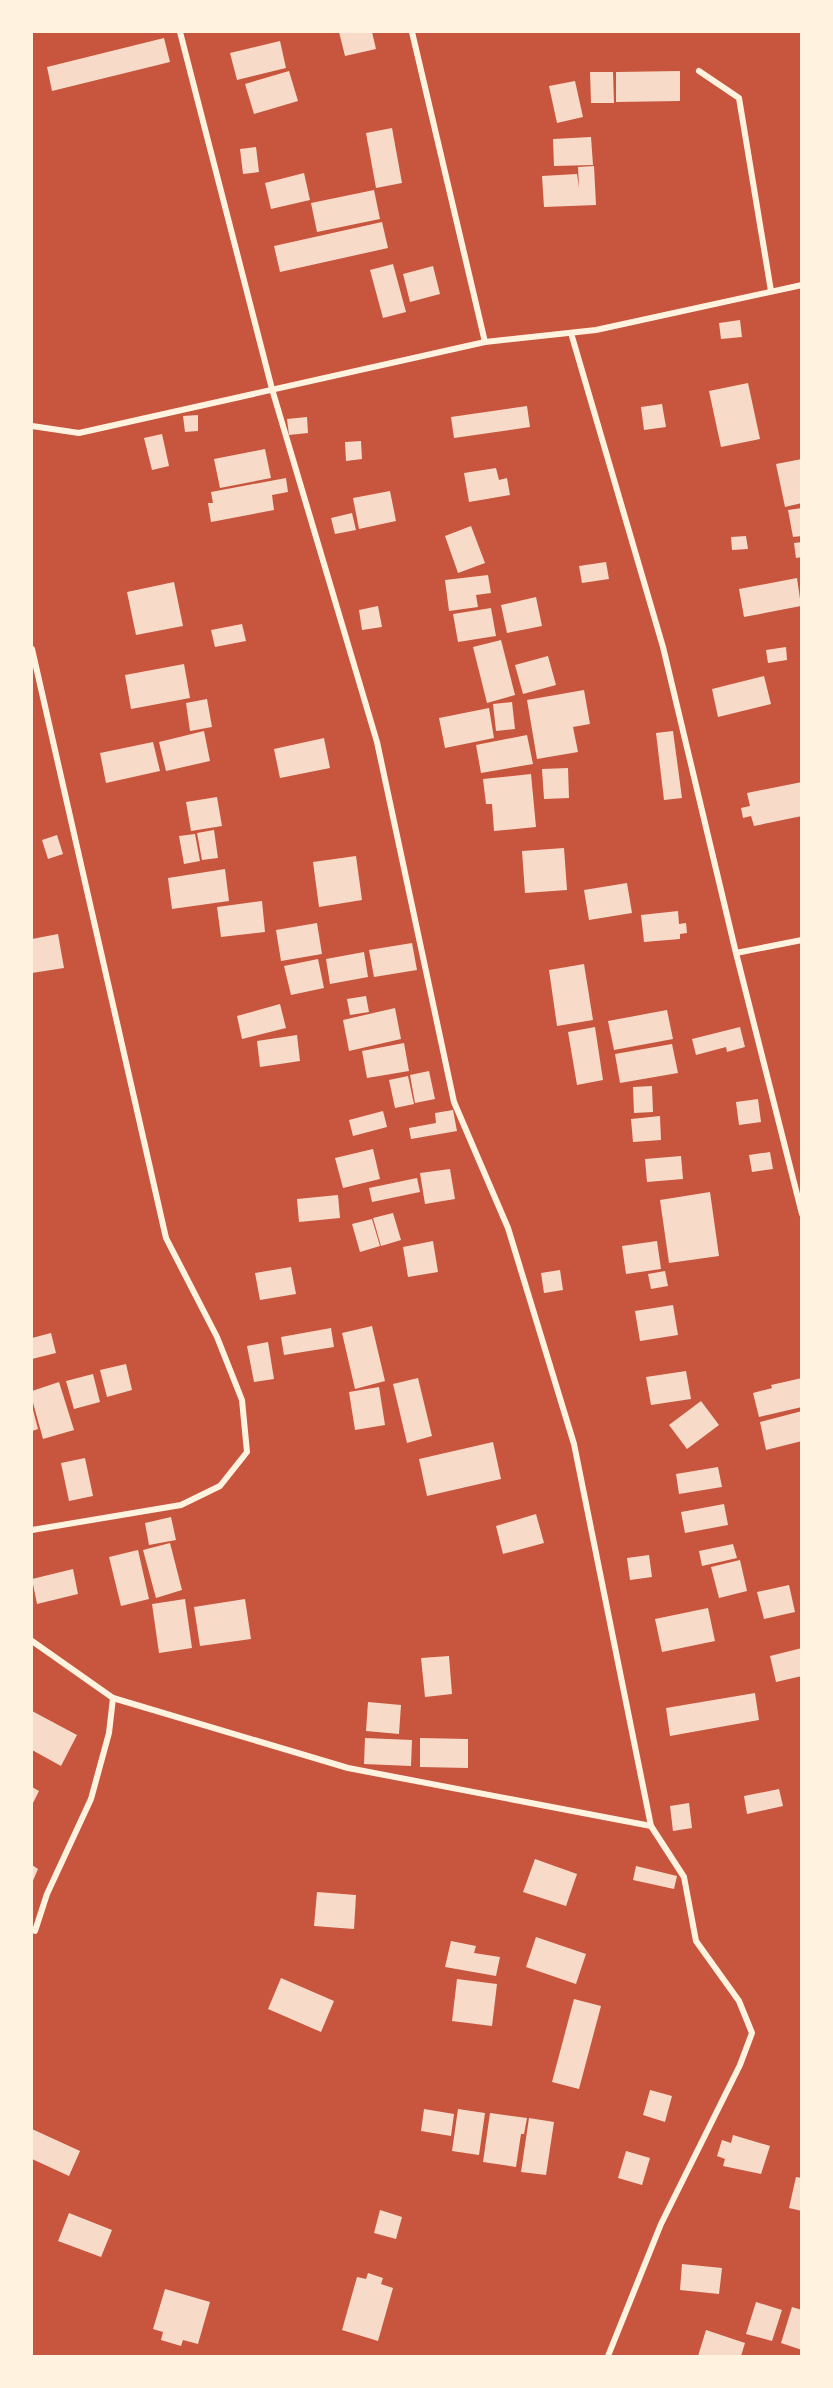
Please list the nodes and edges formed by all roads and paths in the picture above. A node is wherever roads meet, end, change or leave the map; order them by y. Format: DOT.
graph roads {
  1 [pos="180,32"];
  2 [pos="412,32"];
  3 [pos="699,71"];
  4 [pos="801,285"];
  5 [pos="771,291"];
  6 [pos="570,333"];
  7 [pos="485,342"];
  8 [pos="272,389"];
  9 [pos="32,426"];
  10 [pos="32,649"];
  11 [pos="801,940"];
  12 [pos="736,953"];
  13 [pos="801,1214"];
  14 [pos="32,1530"];
  15 [pos="32,1641"];
  16 [pos="112,1698"];
  17 [pos="651,1826"];
  18 [pos="35,1931"];
  19 [pos="608,2356"];
  1 -- 8 [label="street"];
  2 -- 7 [label="street"];
  3 -- 5 [label="street"];
  4 -- 5 [label="street"];
  5 -- 6 [label="street"];
  6 -- 7 [label="street"];
  6 -- 12 [label="street"];
  7 -- 8 [label="street"];
  8 -- 9 [label="street"];
  8 -- 17 [label="street"];
  10 -- 14 [label="street"];
  11 -- 12 [label="street"];
  12 -- 13 [label="street"];
  15 -- 16 [label="street"];
  16 -- 17 [label="street"];
  16 -- 18 [label="street"];
  17 -- 19 [label="street"];
}
